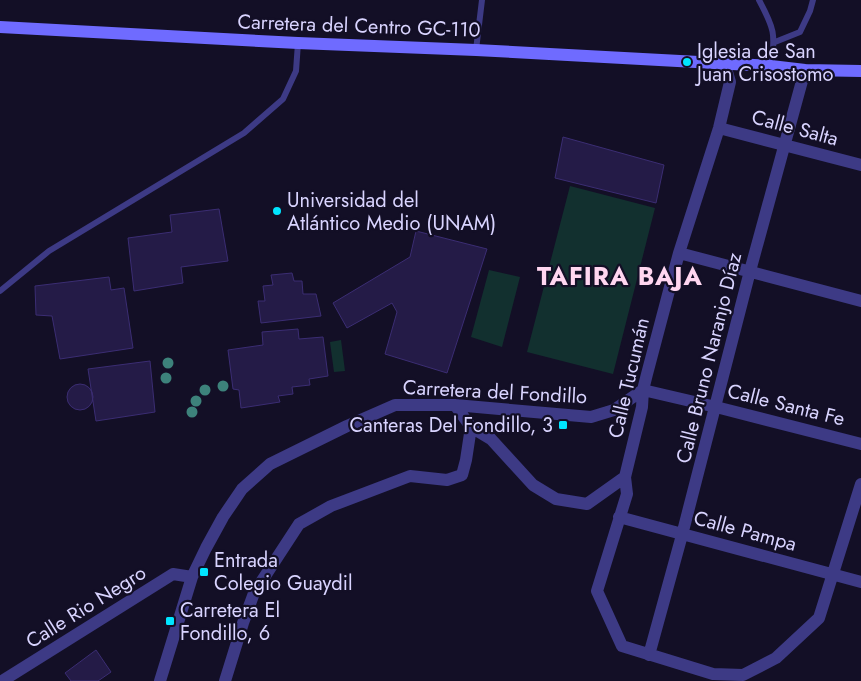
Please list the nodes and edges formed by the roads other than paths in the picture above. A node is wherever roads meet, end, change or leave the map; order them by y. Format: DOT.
graph roads {
  1 [pos="482,0"];
  2 [pos="759,0"];
  3 [pos="814,0"];
  4 [pos="0,27"];
  5 [pos="775,42"];
  6 [pos="298,43"];
  7 [pos="476,50"];
  8 [pos="717,63"];
  9 [pos="772,66"];
  10 [pos="805,70"];
  11 [pos="861,71"];
  12 [pos="719,128"];
  13 [pos="785,146"];
  14 [pos="861,165"];
  15 [pos="679,253"];
  16 [pos="750,271"];
  17 [pos="0,291"];
  18 [pos="861,301"];
  19 [pos="643,390"];
  20 [pos="455,405"];
  21 [pos="716,407"];
  22 [pos="470,427"];
  23 [pos="861,444"];
  24 [pos="625,477"];
  25 [pos="861,484"];
  26 [pos="619,517"];
  27 [pos="682,535"];
  28 [pos="833,574"];
  29 [pos="192,577"];
  30 [pos="861,582"];
  31 [pos="648,655"];
  32 [pos="2,681"];
  33 [pos="160,681"];
  34 [pos="225,681"];
  1 -- 7 [label="lane"];
  2 -- 5 [label="lane"];
  3 -- 5 [label="lane"];
  4 -- 6 [label="main road, Carretera del Centro GC-110"];
  5 -- 9 [label="lane"];
  6 -- 7 [label="main road, Carretera del Centro GC-110"];
  6 -- 17 [label="lane"];
  7 -- 8 [label="main road, Carretera del Centro GC-110"];
  8 -- 9 [label="main road, Carretera del Centro GC-110"];
  8 -- 12 [label="street, Calle Tucumán"];
  9 -- 10 [label="main road, Carretera del Centro GC-110"];
  10 -- 11 [label="main road"];
  10 -- 13 [label="street, Calle Bruno Naranjo Díaz"];
  12 -- 13 [label="street, Calle Salta"];
  12 -- 15 [label="street, Calle Tucumán"];
  13 -- 14 [label="street, Calle Salta"];
  13 -- 16 [label="street, Calle Bruno Naranjo Díaz"];
  15 -- 16 [label="street"];
  15 -- 19 [label="street, Calle Tucumán"];
  16 -- 18 [label="street"];
  16 -- 21 [label="street, Calle Bruno Naranjo Díaz"];
  19 -- 20 [label="street, Carretera del Fondillo"];
  19 -- 21 [label="street, Calle Santa Fe"];
  19 -- 24 [label="street, Calle Tucumán"];
  20 -- 22 [label="street"];
  20 -- 29 [label="street, Carretera del Fondillo"];
  21 -- 23 [label="street, Calle Santa Fe"];
  21 -- 27 [label="street, Calle Bruno Naranjo Díaz"];
  22 -- 24 [label="street"];
  22 -- 34 [label="street"];
  24 -- 26 [label="street, Calle Tucumán"];
  25 -- 28 [label="street, Calle Tucumán"];
  26 -- 27 [label="street, Calle Pampa"];
  26 -- 31 [label="street, Calle Tucumán"];
  27 -- 28 [label="street, Calle Pampa"];
  27 -- 31 [label="street, Calle Bruno Naranjo Díaz"];
  28 -- 30 [label="street, Calle Pampa"];
  28 -- 31 [label="street, Calle Tucumán"];
  29 -- 32 [label="street, Calle Rio Negro"];
  29 -- 33 [label="street, Carretera del Fondillo"];
}
